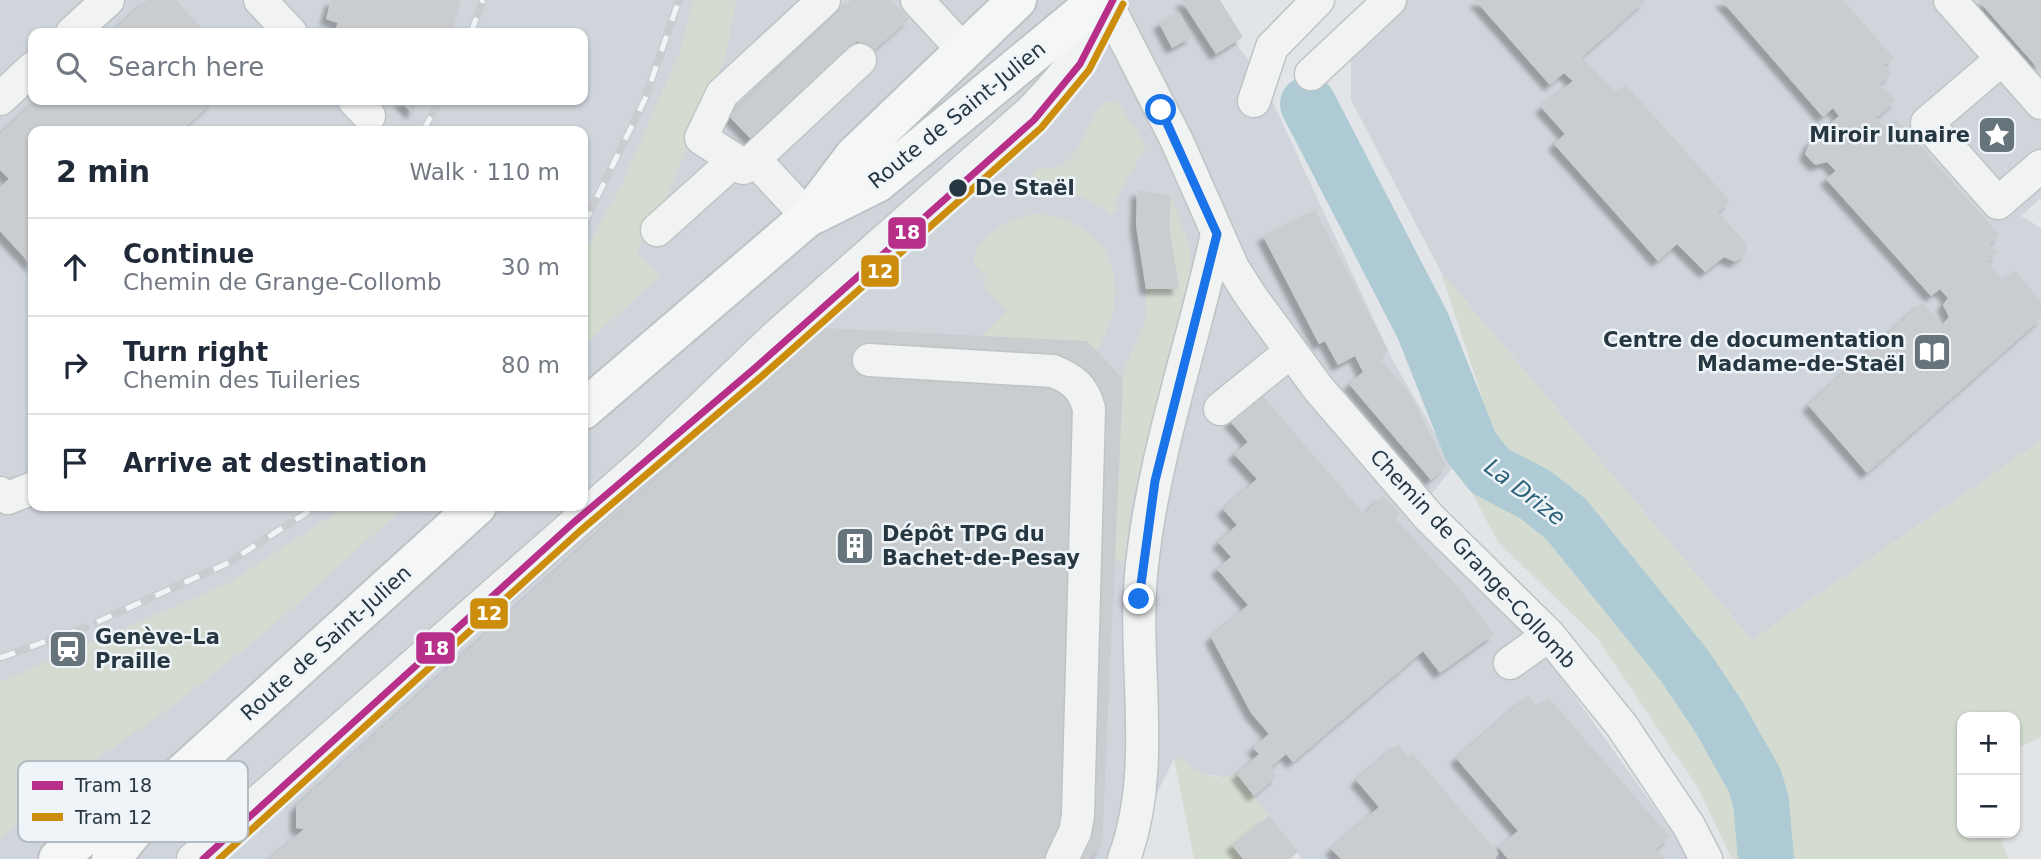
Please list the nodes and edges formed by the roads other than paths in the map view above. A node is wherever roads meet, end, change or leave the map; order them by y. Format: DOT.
graph roads {
  1 [pos="108,0"];
  2 [pos="260,0"];
  3 [pos="824,0"];
  4 [pos="1102,0"];
  5 [pos="1318,0"];
  6 [pos="1390,0"];
  7 [pos="1950,0"];
  8 [pos="1010,2"];
  9 [pos="922,15"];
  10 [pos="77,28"];
  11 [pos="286,28"];
  12 [pos="1082,49"];
  13 [pos="964,51"];
  14 [pos="2002,59"];
  15 [pos="860,60"];
  16 [pos="28,73"];
  17 [pos="1311,74"];
  18 [pos="0,99"];
  19 [pos="1254,101"];
  20 [pos="2041,103"];
  21 [pos="1060,111"];
  22 [pos="745,160"];
  23 [pos="2041,166"];
  24 [pos="808,217"];
  25 [pos="657,230"];
  26 [pos="1217,234"];
  27 [pos="1290,352"];
  28 [pos="869,360"];
  29 [pos="588,406"];
  30 [pos="1220,409"];
  31 [pos="28,490"];
  32 [pos="0,493"];
  33 [pos="471,511"];
  34 [pos="1549,635"];
  35 [pos="1510,663"];
  36 [pos="385,693"];
  37 [pos="195,761"];
  38 [pos="330,764"];
  39 [pos="248,811"];
  40 [pos="213,842"];
  41 [pos="102,843"];
  42 [pos="1698,855"];
  43 [pos="40,859"];
  44 [pos="58,859"];
  45 [pos="193,859"];
  46 [pos="1062,859"];
  47 [pos="1124,859"];
  1 -- 10 [label="street"];
  2 -- 11 [label="street"];
  3 -- 22 [label="street"];
  4 -- 12 [label="street"];
  4 -- 24 [label="main road, Route de Saint-Julien"];
  4 -- 26 [label="street, Chemin de Grange-Collomb"];
  5 -- 19 [label="street"];
  6 -- 17 [label="street"];
  7 -- 14 [label="street"];
  8 -- 13 [label="main road, Route de Saint-Julien"];
  9 -- 13 [label="street"];
  12 -- 21 [label="street"];
  12 -- 36 [label="street"];
  13 -- 24 [label="main road, Route de Saint-Julien"];
  14 -- 20 [label="street"];
  14 -- 23 [label="street"];
  15 -- 22 [label="street"];
  16 -- 18 [label="street"];
  22 -- 24 [label="street"];
  22 -- 25 [label="street"];
  24 -- 29 [label="main road, Route de Saint-Julien"];
  26 -- 27 [label="street, Chemin de Grange-Collomb"];
  26 -- 47 [label="street"];
  27 -- 30 [label="street"];
  27 -- 34 [label="street, Chemin de Grange-Collomb"];
  28 -- 46 [label="street"];
  31 -- 32 [label="street"];
  33 -- 37 [label="main road, Route de Saint-Julien"];
  34 -- 35 [label="street"];
  34 -- 42 [label="street, Chemin de Grange-Collomb"];
  36 -- 38 [label="street"];
  36 -- 39 [label="street"];
  40 -- 45 [label="street"];
  41 -- 43 [label="main road"];
  41 -- 44 [label="main road, Route de Saint-Julien"];
}
